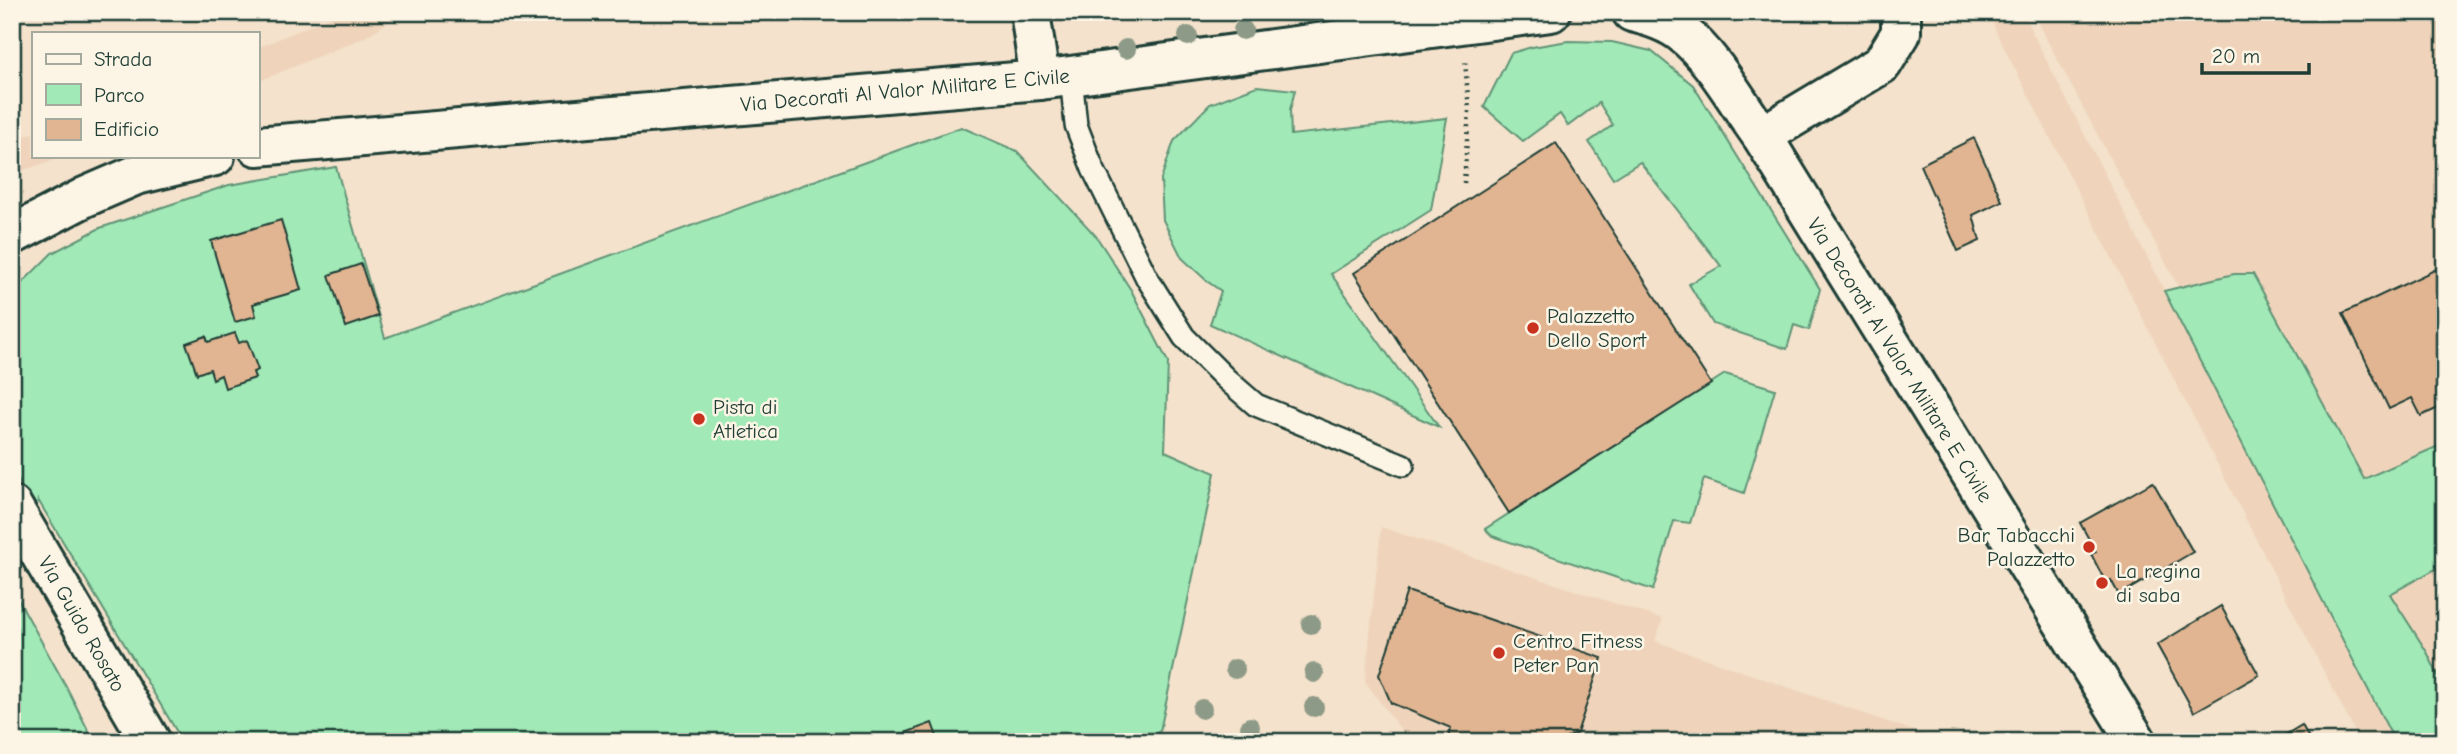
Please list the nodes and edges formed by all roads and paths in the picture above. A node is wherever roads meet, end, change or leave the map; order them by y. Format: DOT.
graph roads {
  1 [pos="1030,12"];
  2 [pos="1551,12"];
  3 [pos="1633,12"];
  4 [pos="1901,12"];
  5 [pos="1462,24"];
  6 [pos="1055,78"];
  7 [pos="1762,136"];
  8 [pos="259,146"];
  9 [pos="207,158"];
  10 [pos="1464,183"];
  11 [pos="12,235"];
  12 [pos="1403,465"];
  13 [pos="12,506"];
  14 [pos="151,742"];
  15 [pos="2137,742"];
  1 -- 6 [label="street"];
  2 -- 5 [label="street, Via Decorati Al Valor Militare E Civile"];
  3 -- 7 [label="street, Via Decorati Al Valor Militare E Civile"];
  4 -- 7 [label="street"];
  5 -- 6 [label="street, Via Decorati Al Valor Militare E Civile"];
  5 -- 10 [label="path"];
  6 -- 8 [label="street, Via Decorati Al Valor Militare E Civile"];
  6 -- 12 [label="lane"];
  7 -- 15 [label="street, Via Decorati Al Valor Militare E Civile"];
  9 -- 11 [label="street"];
  13 -- 14 [label="street, Via Guido Rosato"];
}
